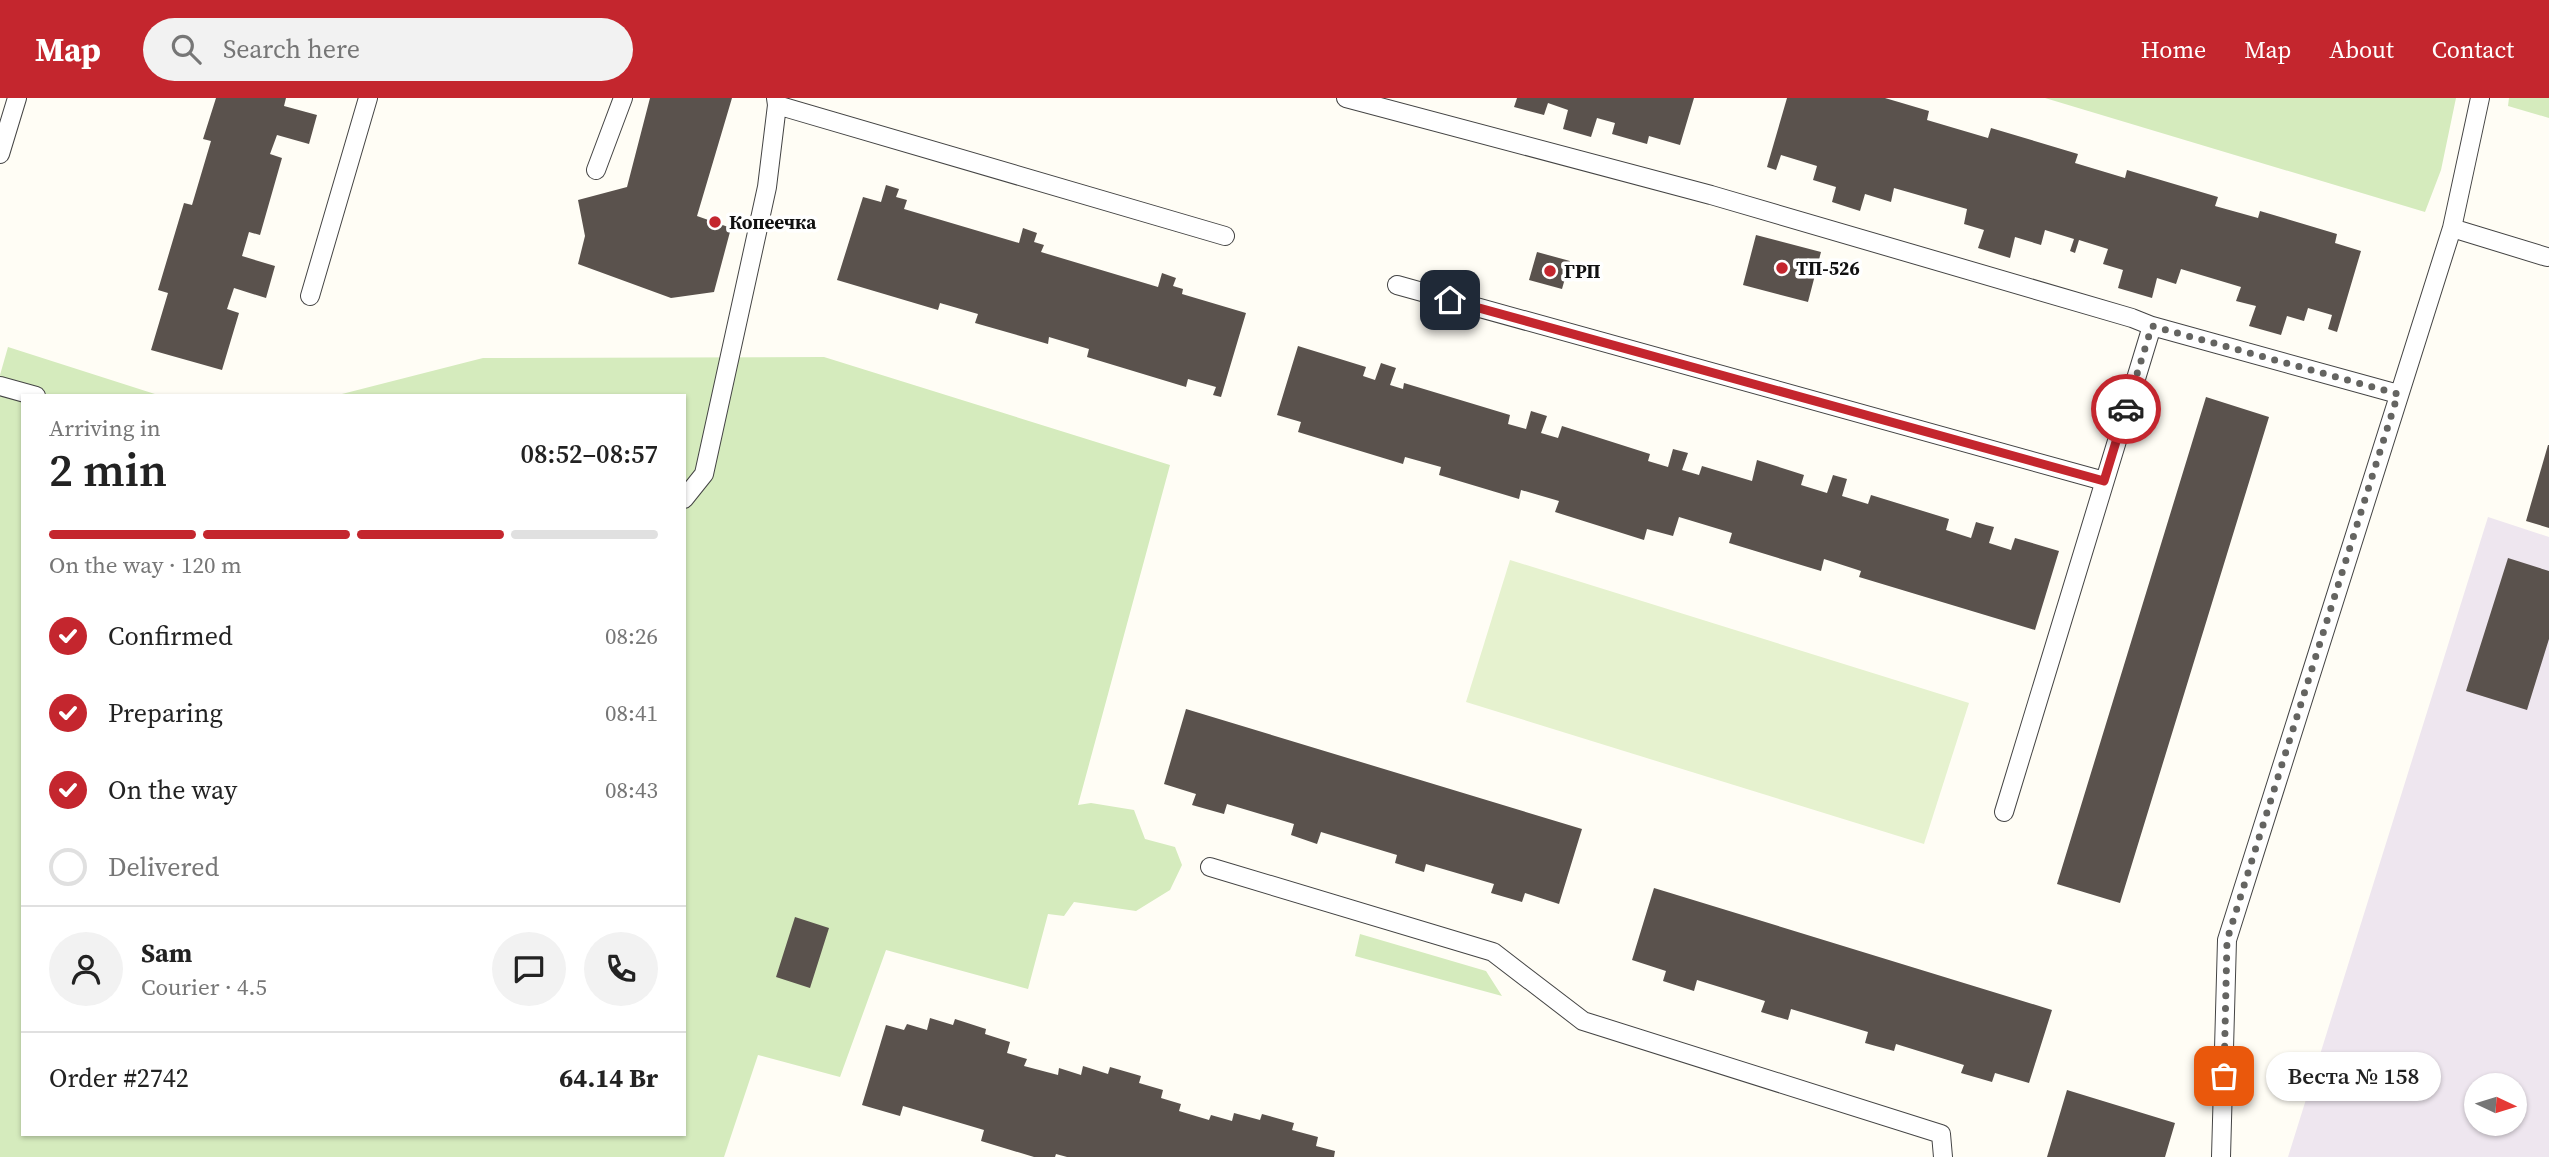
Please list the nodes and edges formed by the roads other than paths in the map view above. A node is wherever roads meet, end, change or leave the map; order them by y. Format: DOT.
graph roads {
  1 [pos="17,98"];
  2 [pos="368,98"];
  3 [pos="623,98"];
  4 [pos="1346,98"];
  5 [pos="2480,98"];
  6 [pos="776,102"];
  7 [pos="0,154"];
  8 [pos="596,170"];
  9 [pos="2452,228"];
  10 [pos="1225,236"];
  11 [pos="2547,257"];
  12 [pos="1397,285"];
  13 [pos="310,296"];
  14 [pos="2152,326"];
  15 [pos="0,386"];
  16 [pos="29,394"];
  17 [pos="2398,394"];
  18 [pos="2104,481"];
  19 [pos="686,496"];
  20 [pos="2004,812"];
  21 [pos="1210,867"];
  22 [pos="1943,1157"];
  23 [pos="2221,1157"];
  1 -- 7 [label="lane"];
  2 -- 13 [label="lane"];
  3 -- 8 [label="lane"];
  4 -- 14 [label="lane"];
  5 -- 9 [label="lane"];
  6 -- 10 [label="lane"];
  6 -- 19 [label="lane"];
  9 -- 11 [label="lane"];
  9 -- 17 [label="lane"];
  12 -- 18 [label="lane"];
  14 -- 17 [label="lane"];
  14 -- 18 [label="lane"];
  15 -- 16 [label="lane"];
  17 -- 23 [label="lane"];
  18 -- 20 [label="lane"];
  21 -- 22 [label="lane"];
}
